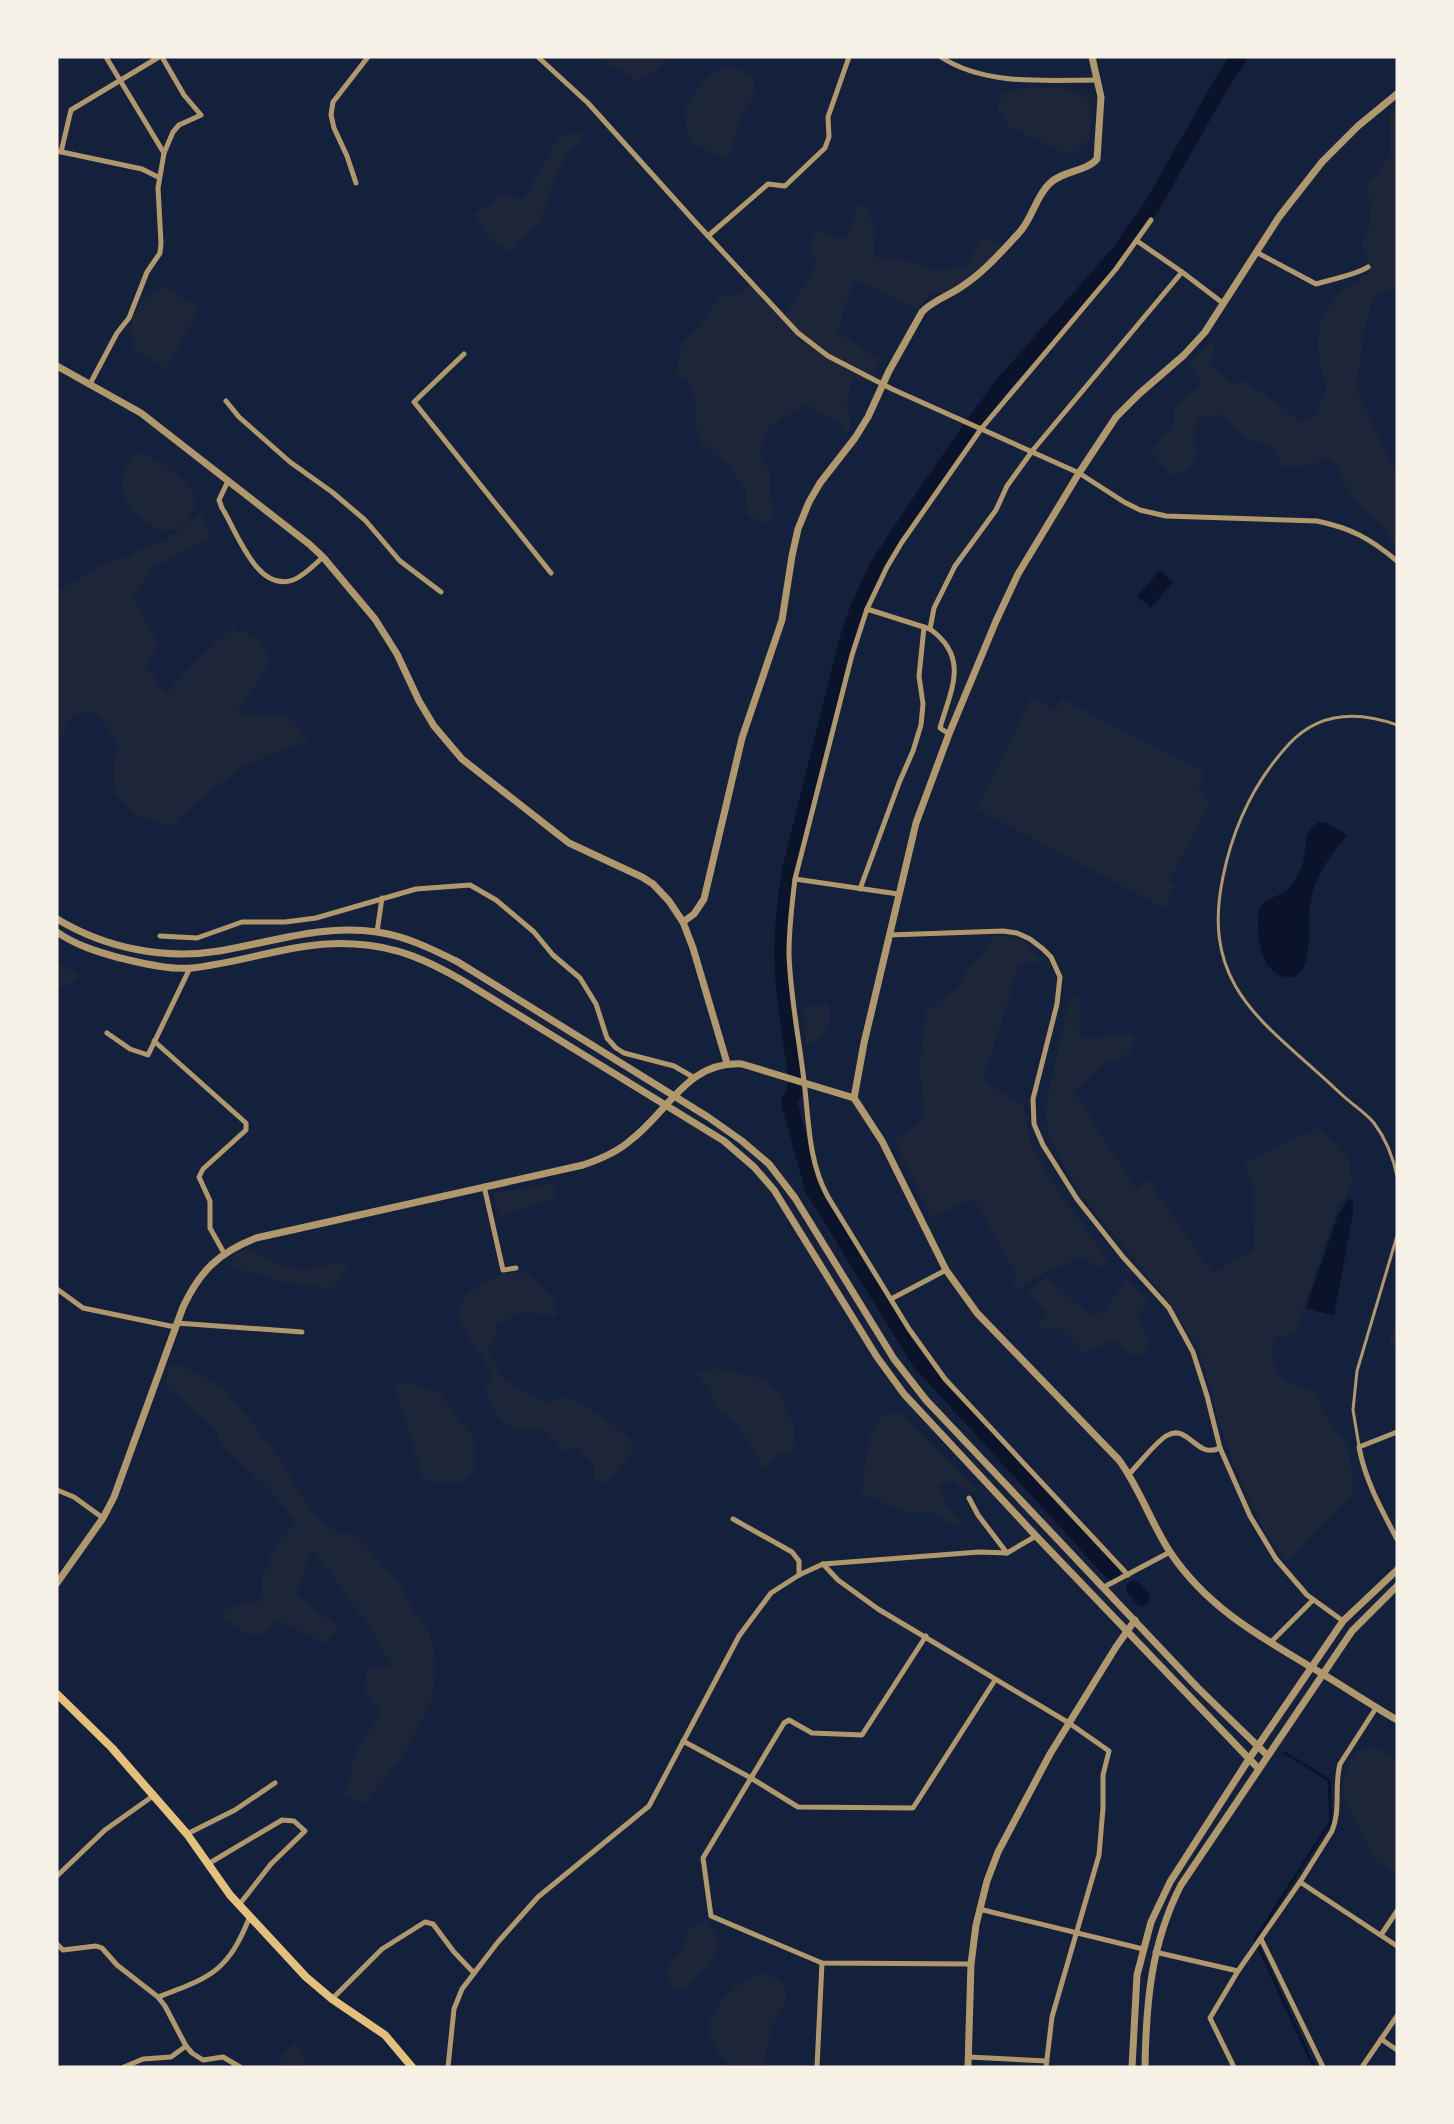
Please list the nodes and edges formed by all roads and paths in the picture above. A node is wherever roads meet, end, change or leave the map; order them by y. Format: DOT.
graph roads {
  1 [pos="106,57"];
  2 [pos="161,57"];
  3 [pos="368,57"];
  4 [pos="538,57"];
  5 [pos="849,57"];
  6 [pos="941,57"];
  7 [pos="1092,57"];
  8 [pos="120,81"];
  9 [pos="1096,81"];
  10 [pos="1397,94"];
  11 [pos="59,151"];
  12 [pos="164,153"];
  13 [pos="158,177"];
  14 [pos="356,183"];
  15 [pos="1151,220"];
  16 [pos="708,236"];
  17 [pos="1137,241"];
  18 [pos="1256,252"];
  19 [pos="1368,267"];
  20 [pos="1182,272"];
  21 [pos="1224,304"];
  22 [pos="464,354"];
  23 [pos="57,366"];
  24 [pos="90,384"];
  25 [pos="884,384"];
  26 [pos="226,401"];
  27 [pos="979,428"];
  28 [pos="1033,450"];
  29 [pos="1079,473"];
  30 [pos="228,481"];
  31 [pos="323,557"];
  32 [pos="1397,561"];
  33 [pos="550,573"];
  34 [pos="441,592"];
  35 [pos="867,609"];
  36 [pos="927,628"];
  37 [pos="1397,725"];
  38 [pos="949,735"];
  39 [pos="795,879"];
  40 [pos="860,889"];
  41 [pos="898,894"];
  42 [pos="382,898"];
  43 [pos="57,919"];
  44 [pos="683,922"];
  45 [pos="57,932"];
  46 [pos="377,932"];
  47 [pos="160,936"];
  48 [pos="889,936"];
  49 [pos="190,968"];
  50 [pos="107,1033"];
  51 [pos="154,1041"];
  52 [pos="727,1063"];
  53 [pos="693,1077"];
  54 [pos="802,1082"];
  55 [pos="675,1096"];
  56 [pos="854,1098"];
  57 [pos="666,1107"];
  58 [pos="1396,1166"];
  59 [pos="1397,1176"];
  60 [pos="484,1186"];
  61 [pos="1397,1236"];
  62 [pos="224,1253"];
  63 [pos="516,1268"];
  64 [pos="946,1270"];
  65 [pos="57,1289"];
  66 [pos="891,1299"];
  67 [pos="176,1325"];
  68 [pos="302,1332"];
  69 [pos="1397,1432"];
  70 [pos="1359,1447"];
  71 [pos="1220,1448"];
  72 [pos="1129,1474"];
  73 [pos="57,1490"];
  74 [pos="969,1498"];
  75 [pos="103,1518"];
  76 [pos="733,1519"];
  77 [pos="1036,1536"];
  78 [pos="1397,1539"];
  79 [pos="1008,1552"];
  80 [pos="1170,1552"];
  81 [pos="823,1564"];
  82 [pos="1397,1570"];
  83 [pos="799,1575"];
  84 [pos="1128,1575"];
  85 [pos="57,1582"];
  86 [pos="1397,1586"];
  87 [pos="1104,1587"];
  88 [pos="1313,1600"];
  89 [pos="1135,1620"];
  90 [pos="1343,1621"];
  91 [pos="1128,1630"];
  92 [pos="926,1636"];
  93 [pos="1270,1643"];
  94 [pos="1312,1668"];
  95 [pos="1323,1674"];
  96 [pos="995,1680"];
  97 [pos="57,1694"];
  98 [pos="1376,1708"];
  99 [pos="1397,1720"];
  100 [pos="1069,1723"];
  101 [pos="684,1741"];
  102 [pos="1258,1747"];
  103 [pos="1267,1755"];
  104 [pos="1249,1760"];
  105 [pos="1258,1768"];
  106 [pos="751,1778"];
  107 [pos="275,1783"];
  108 [pos="153,1796"];
  109 [pos="187,1834"];
  110 [pos="208,1864"];
  111 [pos="57,1876"];
  112 [pos="1300,1882"];
  113 [pos="239,1905"];
  114 [pos="980,1909"];
  115 [pos="1397,1911"];
  116 [pos="250,1916"];
  117 [pos="1077,1933"];
  118 [pos="1381,1935"];
  119 [pos="1261,1939"];
  120 [pos="57,1944"];
  121 [pos="1397,1946"];
  122 [pos="1143,1949"];
  123 [pos="1155,1952"];
  124 [pos="822,1963"];
  125 [pos="971,1964"];
  126 [pos="1238,1971"];
  127 [pos="474,1973"];
  128 [pos="158,1997"];
  129 [pos="332,1999"];
  130 [pos="1397,2016"];
  131 [pos="1381,2039"];
  132 [pos="186,2046"];
  133 [pos="1397,2050"];
  134 [pos="969,2058"];
  135 [pos="1047,2064"];
  136 [pos="124,2067"];
  137 [pos="240,2067"];
  138 [pos="412,2067"];
  139 [pos="448,2067"];
  140 [pos="817,2067"];
  141 [pos="968,2067"];
  142 [pos="1132,2067"];
  143 [pos="1145,2067"];
  144 [pos="1234,2067"];
  145 [pos="1323,2067"];
  146 [pos="1362,2067"];
  1 -- 8 [label="street"];
  2 -- 8 [label="street"];
  2 -- 12 [label="street"];
  3 -- 14 [label="street"];
  4 -- 16 [label="street"];
  5 -- 16 [label="street"];
  6 -- 9 [label="street"];
  7 -- 9 [label="street"];
  8 -- 11 [label="street"];
  8 -- 12 [label="street"];
  9 -- 25 [label="street"];
  10 -- 18 [label="street"];
  11 -- 13 [label="street"];
  12 -- 13 [label="street"];
  13 -- 24 [label="street"];
  15 -- 17 [label="street"];
  16 -- 25 [label="street"];
  17 -- 20 [label="street"];
  17 -- 27 [label="street"];
  18 -- 19 [label="street"];
  18 -- 21 [label="street"];
  20 -- 21 [label="street"];
  20 -- 28 [label="street"];
  21 -- 29 [label="street"];
  22 -- 33 [label="street"];
  23 -- 24 [label="street"];
  24 -- 30 [label="street"];
  25 -- 27 [label="street"];
  25 -- 44 [label="street"];
  26 -- 34 [label="street"];
  27 -- 28 [label="street"];
  27 -- 35 [label="street"];
  28 -- 29 [label="street"];
  28 -- 36 [label="street"];
  29 -- 32 [label="street"];
  29 -- 38 [label="street"];
  30 -- 31 [label="street"];
  30 -- 31 [label="street"];
  31 -- 44 [label="street"];
  35 -- 36 [label="street"];
  35 -- 39 [label="street"];
  36 -- 38 [label="street"];
  36 -- 40 [label="street"];
  37 -- 58 [label="lane"];
  38 -- 41 [label="street"];
  39 -- 40 [label="street"];
  39 -- 54 [label="street"];
  40 -- 41 [label="street"];
  41 -- 48 [label="street"];
  42 -- 46 [label="street"];
  42 -- 47 [label="street"];
  42 -- 53 [label="street"];
  43 -- 46 [label="street"];
  44 -- 52 [label="street"];
  45 -- 49 [label="street"];
  46 -- 55 [label="street"];
  48 -- 56 [label="street"];
  48 -- 71 [label="street"];
  49 -- 51 [label="street"];
  49 -- 57 [label="street"];
  50 -- 51 [label="street"];
  51 -- 62 [label="street"];
  52 -- 53 [label="street"];
  52 -- 54 [label="street"];
  53 -- 55 [label="street"];
  54 -- 56 [label="street"];
  54 -- 66 [label="street"];
  55 -- 57 [label="street"];
  55 -- 87 [label="street"];
  56 -- 64 [label="street"];
  57 -- 60 [label="street"];
  57 -- 77 [label="street"];
  58 -- 59 [label="lane"];
  60 -- 62 [label="street"];
  60 -- 63 [label="street"];
  61 -- 70 [label="lane"];
  62 -- 67 [label="street"];
  64 -- 66 [label="street"];
  64 -- 72 [label="street"];
  65 -- 67 [label="street"];
  66 -- 84 [label="street"];
  67 -- 68 [label="street"];
  67 -- 75 [label="street"];
  69 -- 70 [label="street"];
  70 -- 78 [label="street"];
  71 -- 72 [label="street"];
  71 -- 88 [label="street"];
  72 -- 80 [label="street"];
  73 -- 75 [label="street"];
  74 -- 79 [label="street"];
  75 -- 85 [label="street"];
  76 -- 83 [label="street"];
  77 -- 79 [label="street"];
  77 -- 91 [label="street"];
  79 -- 81 [label="street"];
  80 -- 84 [label="street"];
  80 -- 93 [label="street"];
  81 -- 83 [label="street"];
  81 -- 92 [label="street"];
  82 -- 90 [label="street"];
  83 -- 101 [label="street"];
  84 -- 87 [label="street"];
  86 -- 95 [label="street"];
  87 -- 89 [label="street"];
  88 -- 90 [label="street"];
  88 -- 93 [label="street"];
  89 -- 91 [label="street"];
  89 -- 102 [label="street"];
  90 -- 94 [label="street"];
  91 -- 100 [label="street"];
  91 -- 104 [label="street"];
  92 -- 96 [label="street"];
  92 -- 106 [label="street"];
  93 -- 94 [label="street"];
  94 -- 95 [label="street"];
  94 -- 102 [label="street"];
  95 -- 98 [label="street"];
  95 -- 103 [label="street"];
  96 -- 100 [label="street"];
  96 -- 106 [label="street"];
  97 -- 108 [label="main road"];
  98 -- 99 [label="street"];
  98 -- 112 [label="street"];
  100 -- 114 [label="street"];
  100 -- 117 [label="street"];
  101 -- 106 [label="street"];
  101 -- 127 [label="street"];
  102 -- 103 [label="street"];
  102 -- 104 [label="street"];
  103 -- 105 [label="street"];
  104 -- 105 [label="street"];
  104 -- 122 [label="street"];
  105 -- 123 [label="street"];
  106 -- 124 [label="street"];
  107 -- 109 [label="street"];
  108 -- 109 [label="main road"];
  108 -- 111 [label="street"];
  109 -- 110 [label="main road"];
  110 -- 113 [label="main road"];
  110 -- 113 [label="street"];
  112 -- 118 [label="street"];
  112 -- 119 [label="street"];
  113 -- 116 [label="main road"];
  114 -- 117 [label="street"];
  114 -- 125 [label="street"];
  115 -- 118 [label="street"];
  116 -- 128 [label="street"];
  116 -- 129 [label="main road"];
  117 -- 122 [label="street"];
  117 -- 135 [label="street"];
  118 -- 121 [label="street"];
  119 -- 126 [label="street"];
  119 -- 145 [label="street"];
  120 -- 128 [label="street"];
  122 -- 142 [label="street"];
  123 -- 126 [label="street"];
  123 -- 143 [label="street"];
  124 -- 125 [label="street"];
  124 -- 140 [label="street"];
  125 -- 134 [label="street"];
  126 -- 144 [label="street"];
  127 -- 129 [label="street"];
  127 -- 139 [label="street"];
  128 -- 132 [label="street"];
  129 -- 138 [label="main road"];
  130 -- 131 [label="street"];
  131 -- 133 [label="street"];
  131 -- 146 [label="street"];
  132 -- 136 [label="street"];
  132 -- 137 [label="street"];
  134 -- 135 [label="street"];
  134 -- 141 [label="street"];
}
